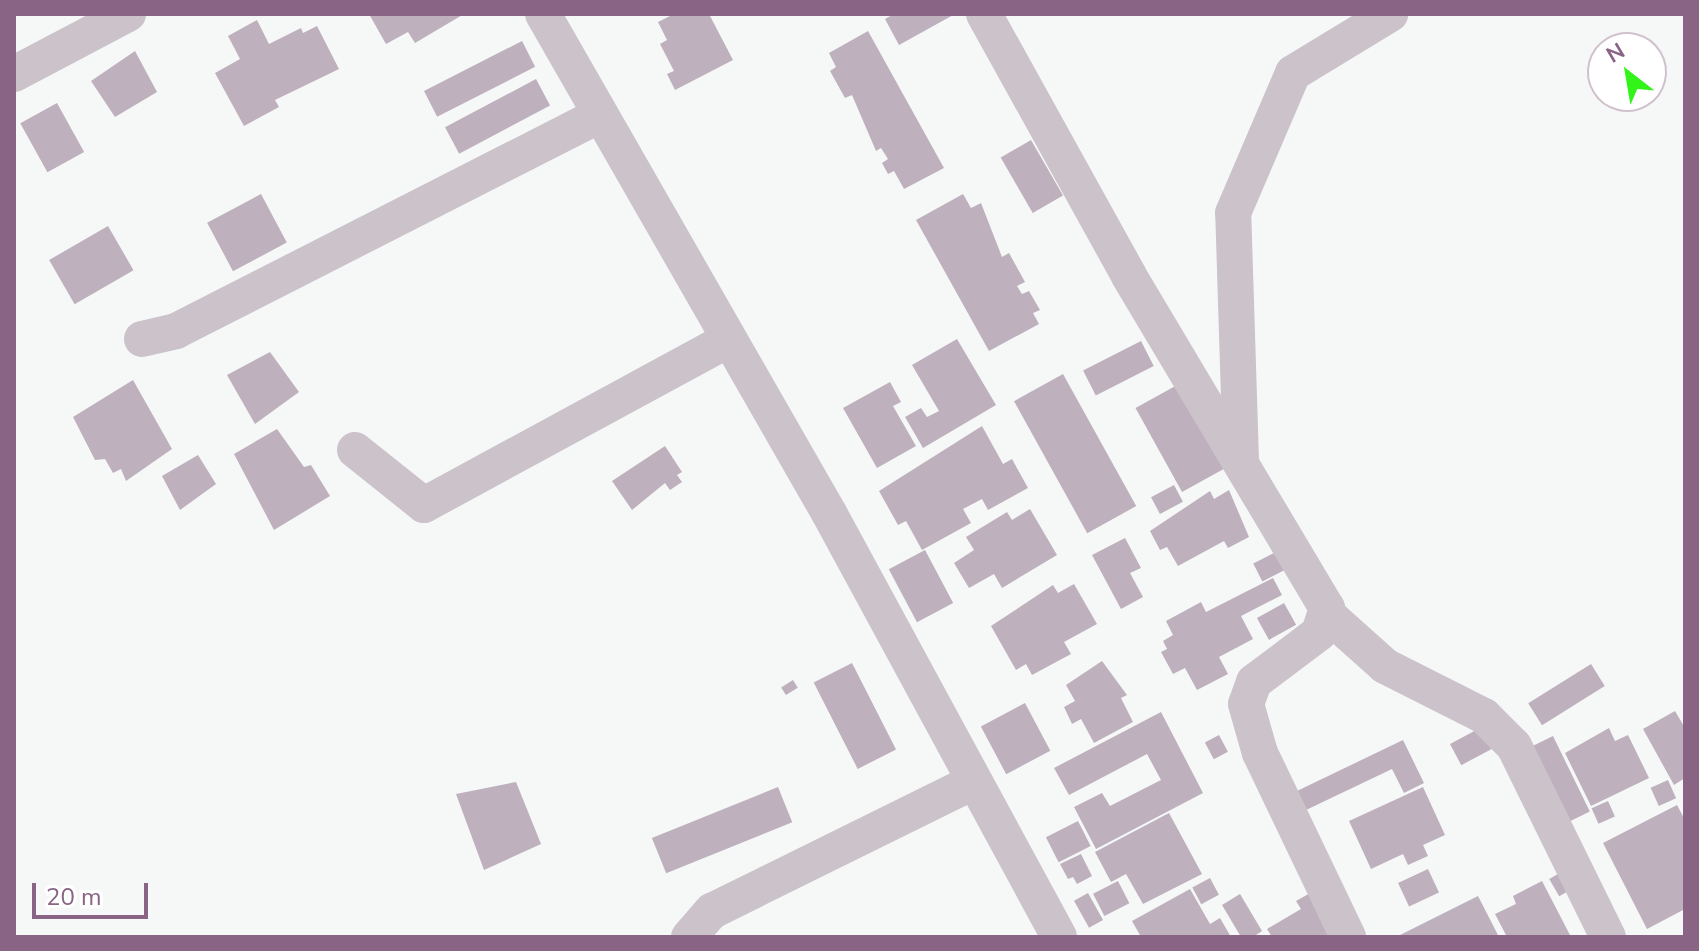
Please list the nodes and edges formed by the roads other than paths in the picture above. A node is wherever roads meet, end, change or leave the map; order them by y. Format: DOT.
graph roads {
  1 [pos="128,14"];
  2 [pos="543,14"];
  3 [pos="984,14"];
  4 [pos="1390,14"];
  5 [pos="14,74"];
  6 [pos="600,115"];
  7 [pos="142,339"];
  8 [pos="728,340"];
  9 [pos="355,450"];
  10 [pos="1241,463"];
  11 [pos="1328,615"];
  12 [pos="973,782"];
  13 [pos="708,928"];
  14 [pos="1059,937"];
  15 [pos="1348,937"];
  16 [pos="1608,937"];
  1 -- 5 [label="street"];
  2 -- 6 [label="street"];
  3 -- 10 [label="street"];
  4 -- 10 [label="street"];
  6 -- 7 [label="street"];
  6 -- 8 [label="street"];
  8 -- 9 [label="street"];
  8 -- 12 [label="street"];
  10 -- 11 [label="street"];
  11 -- 15 [label="street"];
  11 -- 16 [label="street"];
  12 -- 13 [label="street"];
  12 -- 14 [label="street"];
}
